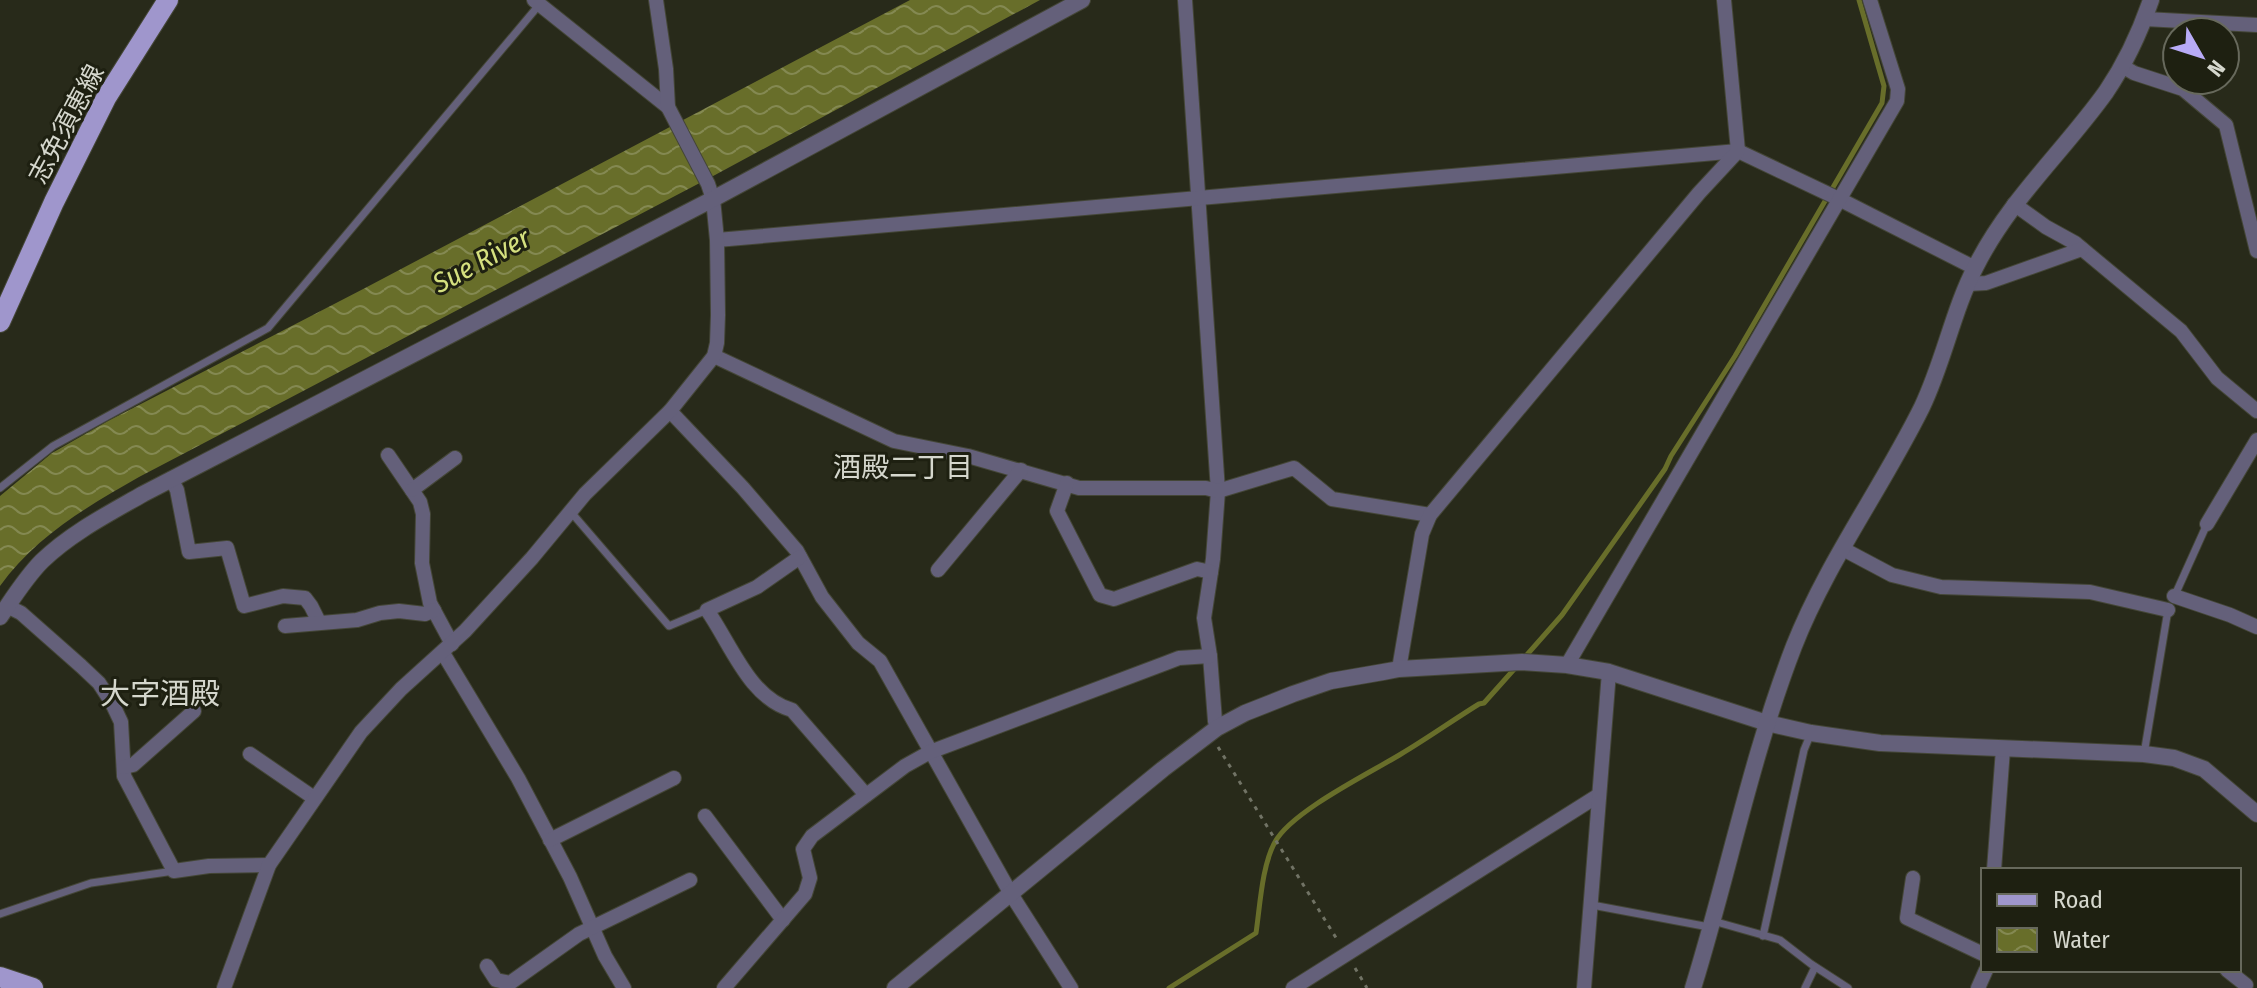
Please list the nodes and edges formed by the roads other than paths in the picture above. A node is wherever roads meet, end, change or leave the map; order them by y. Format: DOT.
graph roads {
  1 [pos="168,0"];
  2 [pos="656,0"];
  3 [pos="1082,0"];
  4 [pos="1185,0"];
  5 [pos="1724,0"];
  6 [pos="1870,0"];
  7 [pos="2151,0"];
  8 [pos="536,2"];
  9 [pos="2145,19"];
  10 [pos="2257,25"];
  11 [pos="2122,66"];
  12 [pos="672,114"];
  13 [pos="1738,151"];
  14 [pos="711,192"];
  15 [pos="1200,197"];
  16 [pos="1839,199"];
  17 [pos="2014,204"];
  18 [pos="717,240"];
  19 [pos="2082,249"];
  20 [pos="2257,251"];
  21 [pos="1972,276"];
  22 [pos="0,322"];
  23 [pos="714,356"];
  24 [pos="670,411"];
  25 [pos="2257,411"];
  26 [pos="2257,440"];
  27 [pos="388,455"];
  28 [pos="455,458"];
  29 [pos="1021,470"];
  30 [pos="171,479"];
  31 [pos="1067,483"];
  32 [pos="0,488"];
  33 [pos="412,490"];
  34 [pos="1218,491"];
  35 [pos="570,511"];
  36 [pos="1430,515"];
  37 [pos="2207,524"];
  38 [pos="1843,549"];
  39 [pos="800,557"];
  40 [pos="938,570"];
  41 [pos="1211,572"];
  42 [pos="2171,603"];
  43 [pos="434,610"];
  44 [pos="707,610"];
  45 [pos="4,611"];
  46 [pos="319,622"];
  47 [pos="285,626"];
  48 [pos="2257,627"];
  49 [pos="447,649"];
  50 [pos="1210,656"];
  51 [pos="1567,665"];
  52 [pos="1399,669"];
  53 [pos="1609,672"];
  54 [pos="194,711"];
  55 [pos="1767,723"];
  56 [pos="1213,731"];
  57 [pos="1811,733"];
  58 [pos="2003,749"];
  59 [pos="930,752"];
  60 [pos="250,754"];
  61 [pos="2144,754"];
  62 [pos="124,767"];
  63 [pos="674,778"];
  64 [pos="866,795"];
  65 [pos="1599,795"];
  66 [pos="314,798"];
  67 [pos="2257,814"];
  68 [pos="705,816"];
  69 [pos="550,840"];
  70 [pos="269,865"];
  71 [pos="1994,868"];
  72 [pos="174,871"];
  73 [pos="1913,878"];
  74 [pos="690,880"];
  75 [pos="1011,894"];
  76 [pos="1591,905"];
  77 [pos="0,914"];
  78 [pos="783,920"];
  79 [pos="1712,925"];
  80 [pos="592,927"];
  81 [pos="1763,936"];
  82 [pos="1981,953"];
  83 [pos="487,966"];
  84 [pos="1815,967"];
  85 [pos="2229,972"];
  86 [pos="2257,972"];
  87 [pos="0,977"];
  88 [pos="1697,986"];
  89 [pos="2244,987"];
  90 [pos="33,988"];
  91 [pos="224,988"];
  92 [pos="624,988"];
  93 [pos="724,988"];
  94 [pos="895,988"];
  95 [pos="1071,988"];
  96 [pos="1293,988"];
  97 [pos="1584,988"];
  98 [pos="1805,988"];
  99 [pos="1848,988"];
  1 -- 22 [label="main road, 志免須恵線"];
  2 -- 12 [label="street"];
  3 -- 14 [label="street"];
  4 -- 15 [label="street"];
  5 -- 13 [label="street"];
  6 -- 16 [label="street"];
  7 -- 9 [label="street"];
  8 -- 12 [label="street"];
  8 -- 32 [label="lane"];
  9 -- 10 [label="street"];
  9 -- 11 [label="street"];
  11 -- 17 [label="street"];
  11 -- 20 [label="street"];
  12 -- 14 [label="street"];
  13 -- 15 [label="street"];
  13 -- 16 [label="street"];
  13 -- 36 [label="street"];
  14 -- 18 [label="street"];
  14 -- 30 [label="street"];
  15 -- 18 [label="street"];
  15 -- 34 [label="street"];
  16 -- 21 [label="street"];
  16 -- 51 [label="street"];
  17 -- 19 [label="street"];
  17 -- 21 [label="street"];
  18 -- 23 [label="street"];
  19 -- 21 [label="street"];
  19 -- 25 [label="street"];
  21 -- 38 [label="street"];
  23 -- 24 [label="street"];
  23 -- 29 [label="street"];
  24 -- 35 [label="street"];
  24 -- 39 [label="street"];
  26 -- 37 [label="street"];
  27 -- 33 [label="street"];
  28 -- 33 [label="street"];
  29 -- 31 [label="street"];
  29 -- 40 [label="street"];
  30 -- 45 [label="street"];
  30 -- 46 [label="street"];
  31 -- 34 [label="street"];
  31 -- 41 [label="street"];
  33 -- 43 [label="street"];
  34 -- 36 [label="street"];
  34 -- 41 [label="street"];
  35 -- 44 [label="lane"];
  35 -- 49 [label="street"];
  36 -- 52 [label="street"];
  37 -- 42 [label="lane"];
  38 -- 42 [label="street"];
  38 -- 55 [label="street"];
  39 -- 44 [label="street"];
  39 -- 59 [label="street"];
  41 -- 50 [label="street"];
  42 -- 48 [label="street"];
  42 -- 61 [label="lane"];
  43 -- 46 [label="street"];
  43 -- 49 [label="street"];
  44 -- 64 [label="street"];
  45 -- 62 [label="street"];
  46 -- 47 [label="street"];
  49 -- 66 [label="street"];
  49 -- 69 [label="street"];
  50 -- 56 [label="street"];
  50 -- 59 [label="street"];
  51 -- 52 [label="street"];
  51 -- 53 [label="street"];
  52 -- 56 [label="street"];
  53 -- 55 [label="street"];
  53 -- 65 [label="street"];
  54 -- 62 [label="street"];
  55 -- 57 [label="street"];
  55 -- 79 [label="street"];
  56 -- 75 [label="street"];
  57 -- 58 [label="street"];
  57 -- 81 [label="lane"];
  58 -- 61 [label="street"];
  58 -- 71 [label="street"];
  59 -- 64 [label="street"];
  59 -- 75 [label="street"];
  60 -- 66 [label="street"];
  61 -- 67 [label="street"];
  62 -- 72 [label="street"];
  63 -- 69 [label="street"];
  64 -- 78 [label="street"];
  65 -- 76 [label="street"];
  65 -- 96 [label="street"];
  66 -- 70 [label="street"];
  68 -- 78 [label="street"];
  69 -- 80 [label="street"];
  70 -- 72 [label="street"];
  70 -- 91 [label="street"];
  72 -- 77 [label="lane"];
  73 -- 82 [label="street"];
  74 -- 80 [label="street"];
  75 -- 94 [label="street"];
  75 -- 95 [label="street"];
  76 -- 79 [label="lane"];
  76 -- 97 [label="street"];
  78 -- 93 [label="street"];
  79 -- 81 [label="lane"];
  79 -- 88 [label="street"];
  80 -- 83 [label="street"];
  80 -- 92 [label="street"];
  81 -- 84 [label="lane"];
  84 -- 98 [label="lane"];
  84 -- 99 [label="lane"];
  85 -- 89 [label="street"];
  86 -- 89 [label="street"];
  87 -- 90 [label="main road"];
}
